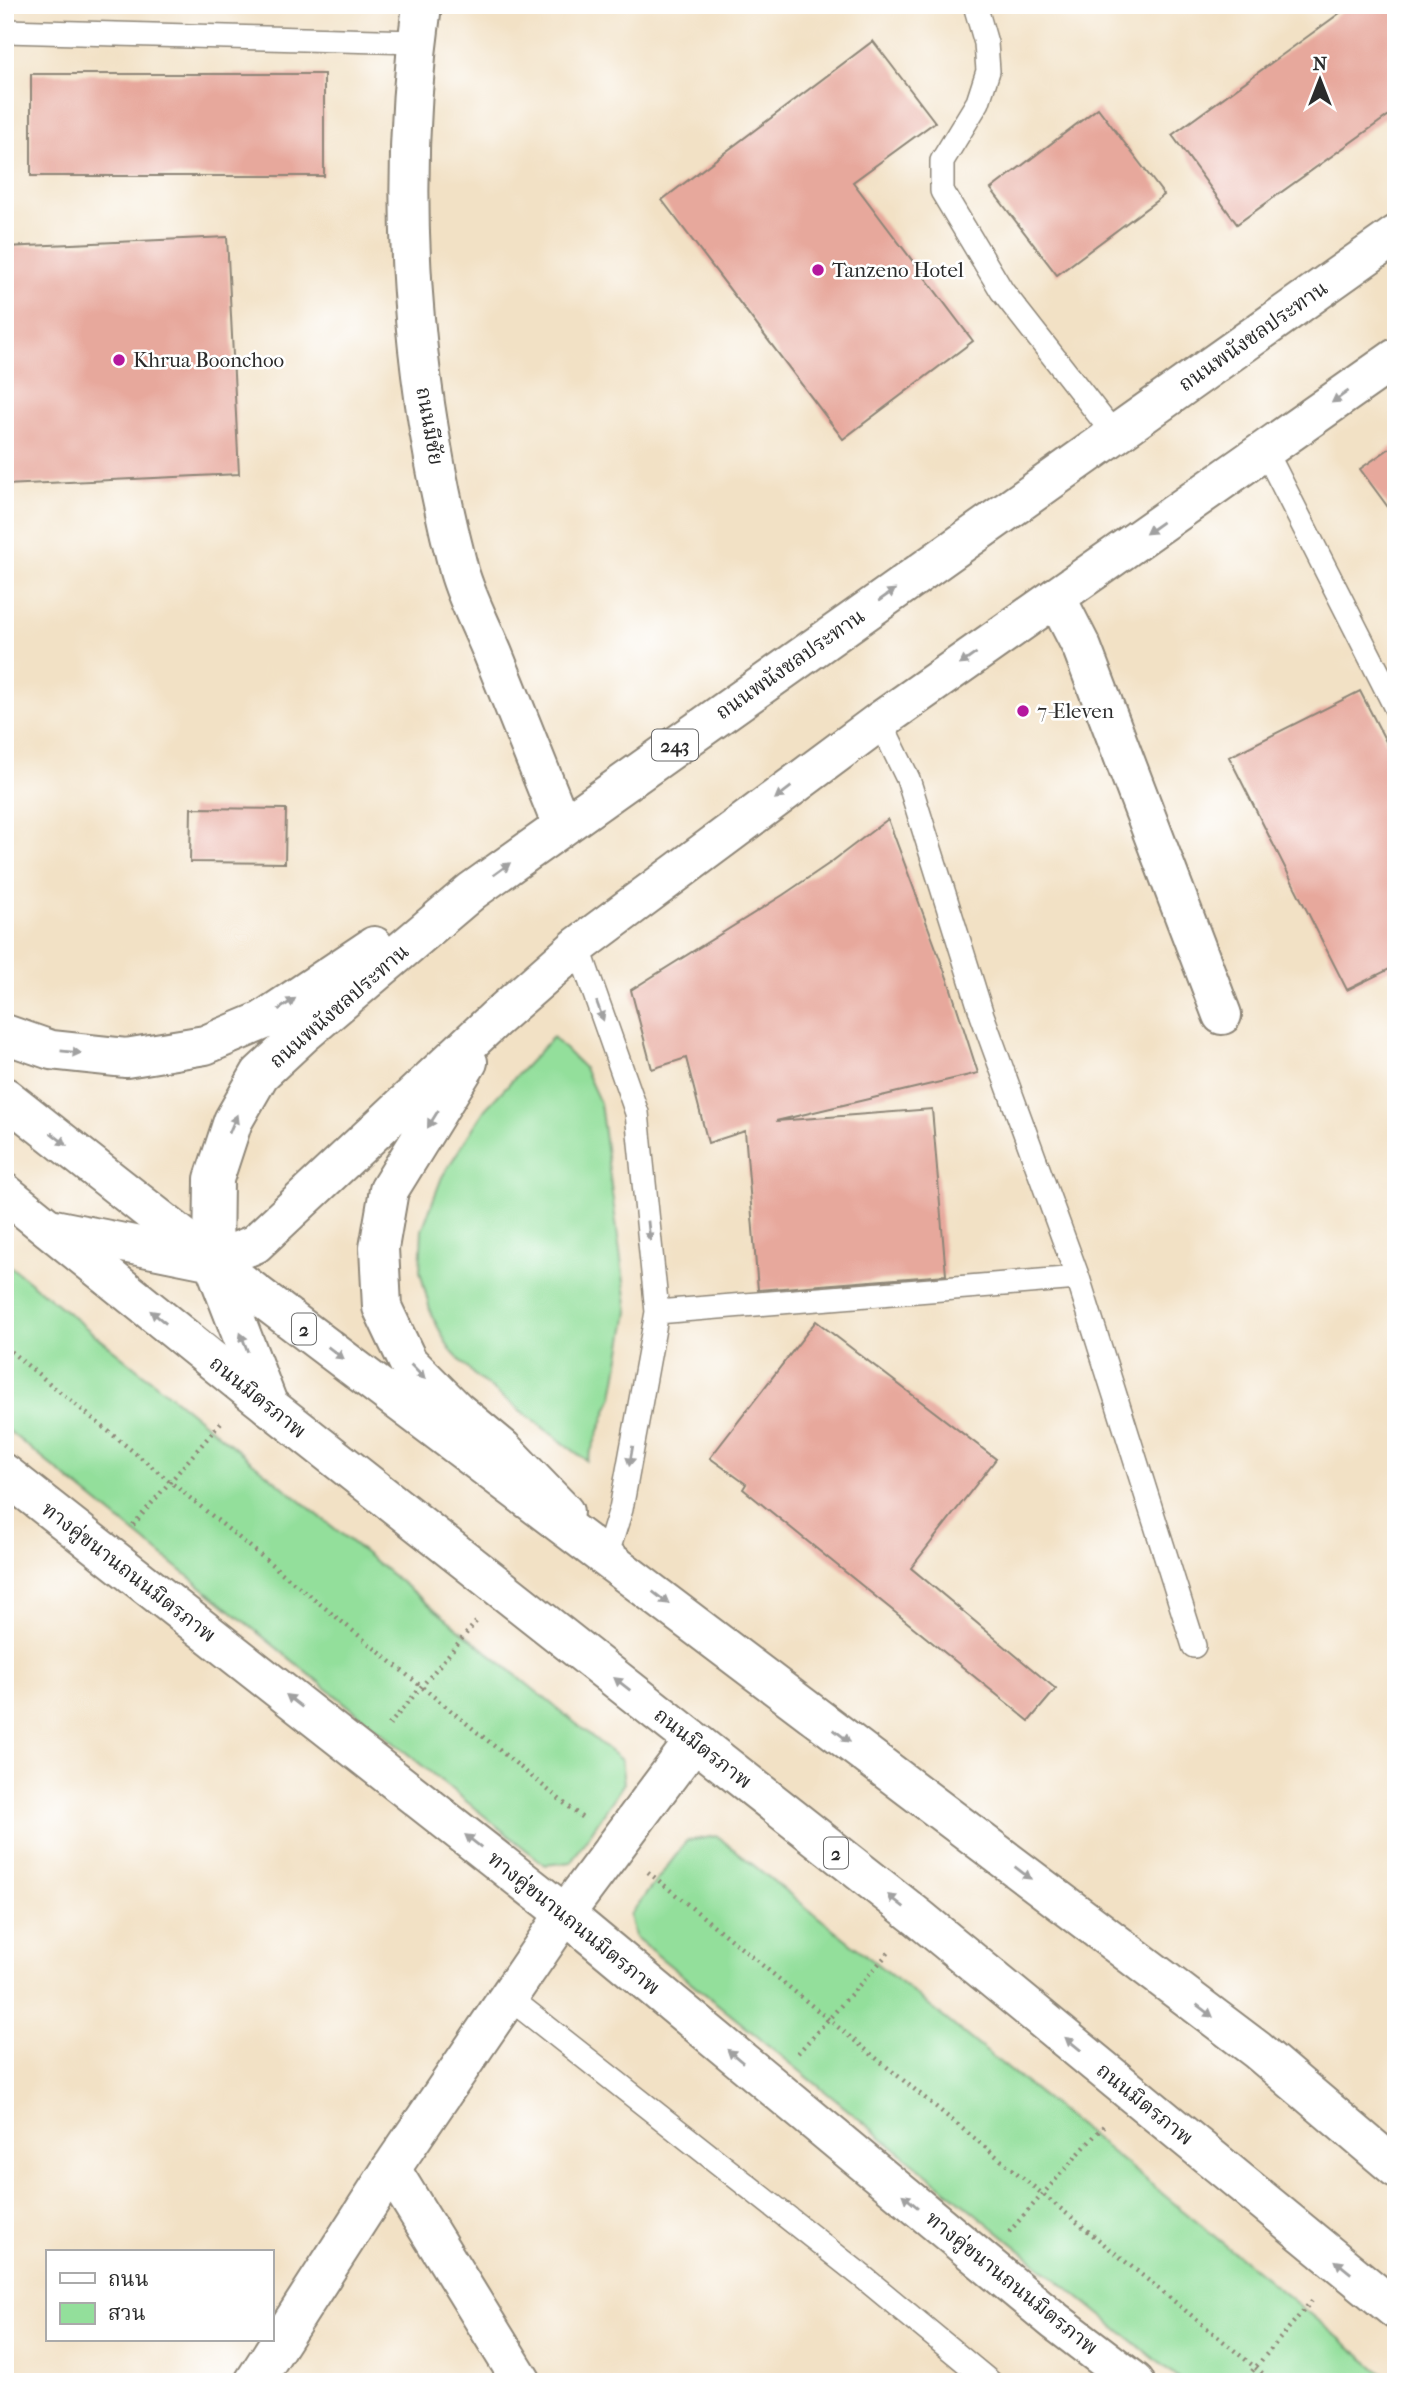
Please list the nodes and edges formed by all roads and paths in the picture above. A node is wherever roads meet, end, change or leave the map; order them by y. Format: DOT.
graph roads {
  1 [pos="975,5"];
  2 [pos="420,24"];
  3 [pos="5,31"];
  4 [pos="1396,235"];
  5 [pos="1396,358"];
  6 [pos="1114,433"];
  7 [pos="1265,450"];
  8 [pos="1056,597"];
  9 [pos="1396,708"];
  10 [pos="880,721"];
  11 [pos="562,826"];
  12 [pos="472,891"];
  13 [pos="578,946"];
  14 [pos="1222,1015"];
  15 [pos="495,1019"];
  16 [pos="5,1034"];
  17 [pos="5,1097"];
  18 [pos="5,1192"];
  19 [pos="49,1228"];
  20 [pos="213,1261"];
  21 [pos="1078,1278"];
  22 [pos="657,1312"];
  23 [pos="259,1398"];
  24 [pos="5,1474"];
  25 [pos="108,1555"];
  26 [pos="606,1557"];
  27 [pos="503,1590"];
  28 [pos="1194,1646"];
  29 [pos="695,1741"];
  30 [pos="364,1755"];
  31 [pos="565,1914"];
  32 [pos="919,1918"];
  33 [pos="507,1996"];
  34 [pos="770,2085"];
  35 [pos="1133,2094"];
  36 [pos="1396,2168"];
  37 [pos="391,2169"];
  38 [pos="983,2262"];
  39 [pos="1341,2265"];
  40 [pos="1396,2310"];
  41 [pos="254,2382"];
  42 [pos="522,2382"];
  43 [pos="990,2382"];
  44 [pos="1135,2382"];
  45 [pos="1243,2382"];
  1 -- 6 [label="lane"];
  2 -- 3 [label="lane"];
  2 -- 11 [label="main road, ถนนมีชัย"];
  4 -- 6 [label="main road, ถนนพนังชลประทาน / 243"];
  5 -- 7 [label="main road, one-way"];
  11 -- 6 [label="main road, ถนนพนังชลประทาน / 243, one-way"];
  7 -- 8 [label="main road, one-way"];
  7 -- 9 [label="lane"];
  8 -- 10 [label="main road, one-way"];
  8 -- 14 [label="main road"];
  10 -- 13 [label="main road, one-way"];
  10 -- 21 [label="lane"];
  12 -- 11 [label="main road, ถนนพนังชลประทาน / 243, one-way"];
  16 -- 12 [label="main road, one-way"];
  20 -- 12 [label="main road, ถนนพนังชลประทาน / 243, one-way"];
  13 -- 15 [label="main road"];
  13 -- 22 [label="lane, one-way"];
  15 -- 20 [label="main road"];
  15 -- 26 [label="main road, one-way"];
  17 -- 20 [label="main road, 2, one-way"];
  18 -- 19 [label="main road, ถนนมิตรภาพ / 2"];
  19 -- 20 [label="main road"];
  23 -- 19 [label="main road, ถนนมิตรภาพ / 2, one-way"];
  23 -- 20 [label="main road, ถนนพนังชลประทาน / 243, one-way"];
  20 -- 26 [label="main road, 2, one-way"];
  21 -- 22 [label="lane"];
  21 -- 28 [label="lane"];
  22 -- 26 [label="lane, one-way"];
  23 -- 25 [label="path"];
  23 -- 27 [label="main road, ถนนมิตรภาพ / 2"];
  24 -- 25 [label="main road, ทางคู่ขนานถนนมิตรภาพ"];
  30 -- 25 [label="main road, ทางคู่ขนานถนนมิตรภาพ, one-way"];
  26 -- 36 [label="main road, 2, one-way"];
  29 -- 27 [label="main road, ถนนมิตรภาพ / 2, one-way"];
  27 -- 30 [label="path"];
  29 -- 31 [label="main road"];
  32 -- 29 [label="main road, ถนนมิตรภาพ / 2, one-way"];
  31 -- 30 [label="main road, ทางคู่ขนานถนนมิตรภาพ, one-way"];
  31 -- 33 [label="main road"];
  34 -- 31 [label="main road, ทางคู่ขนานถนนมิตรภาพ, one-way"];
  32 -- 34 [label="path"];
  35 -- 32 [label="main road, ถนนมิตรภาพ / 2, one-way"];
  33 -- 37 [label="main road"];
  33 -- 43 [label="lane"];
  38 -- 34 [label="main road, ทางคู่ขนานถนนมิตรภาพ, one-way"];
  35 -- 38 [label="path"];
  35 -- 39 [label="main road, ถนนมิตรภาพ / 2"];
  37 -- 41 [label="main road"];
  37 -- 42 [label="main road"];
  38 -- 44 [label="main road, ทางคู่ขนานถนนมิตรภาพ"];
  40 -- 39 [label="main road, ถนนมิตรภาพ / 2, one-way"];
  39 -- 45 [label="path"];
}
